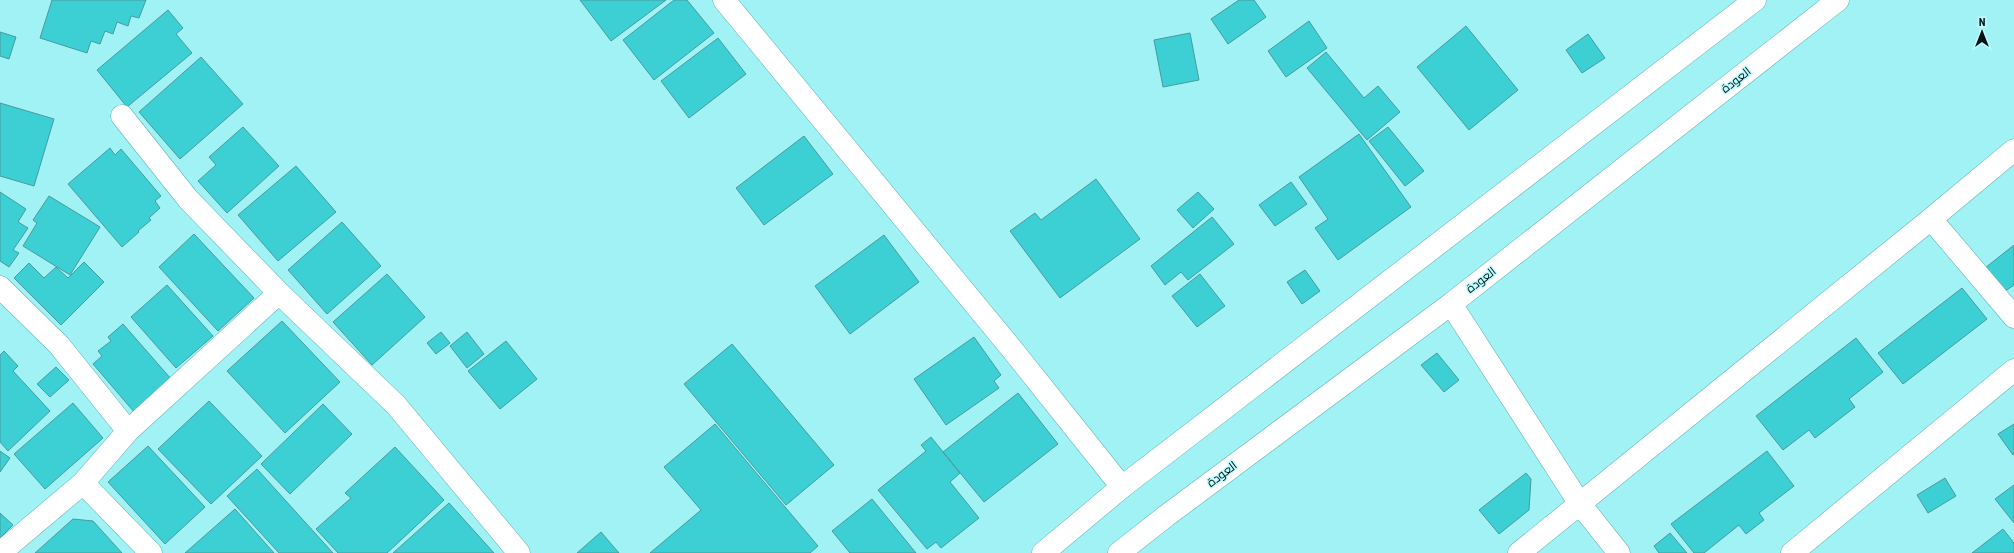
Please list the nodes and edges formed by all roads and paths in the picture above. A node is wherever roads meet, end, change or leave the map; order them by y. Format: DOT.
graph roads {
  1 [pos="724,0"];
  2 [pos="1756,0"];
  3 [pos="1838,0"];
  4 [pos="122,116"];
  5 [pos="2014,150"];
  6 [pos="1931,219"];
  7 [pos="0,287"];
  8 [pos="279,294"];
  9 [pos="1451,304"];
  10 [pos="2014,317"];
  11 [pos="2014,370"];
  12 [pos="128,431"];
  13 [pos="83,483"];
  14 [pos="1122,488"];
  15 [pos="1580,504"];
  16 [pos="0,553"];
  17 [pos="151,553"];
  18 [pos="519,553"];
  19 [pos="1043,553"];
  20 [pos="1119,553"];
  21 [pos="1519,553"];
  22 [pos="1620,553"];
  23 [pos="1792,553"];
  1 -- 14 [label="street"];
  2 -- 14 [label="street"];
  3 -- 9 [label="street, العودة"];
  4 -- 8 [label="street"];
  5 -- 6 [label="street"];
  6 -- 10 [label="street"];
  6 -- 15 [label="street"];
  7 -- 12 [label="street"];
  8 -- 12 [label="street"];
  8 -- 18 [label="street"];
  9 -- 15 [label="street"];
  9 -- 20 [label="street, العودة"];
  11 -- 23 [label="street"];
  12 -- 13 [label="street"];
  13 -- 16 [label="street"];
  13 -- 17 [label="street"];
  14 -- 19 [label="street"];
  15 -- 21 [label="street"];
  15 -- 22 [label="street"];
}
